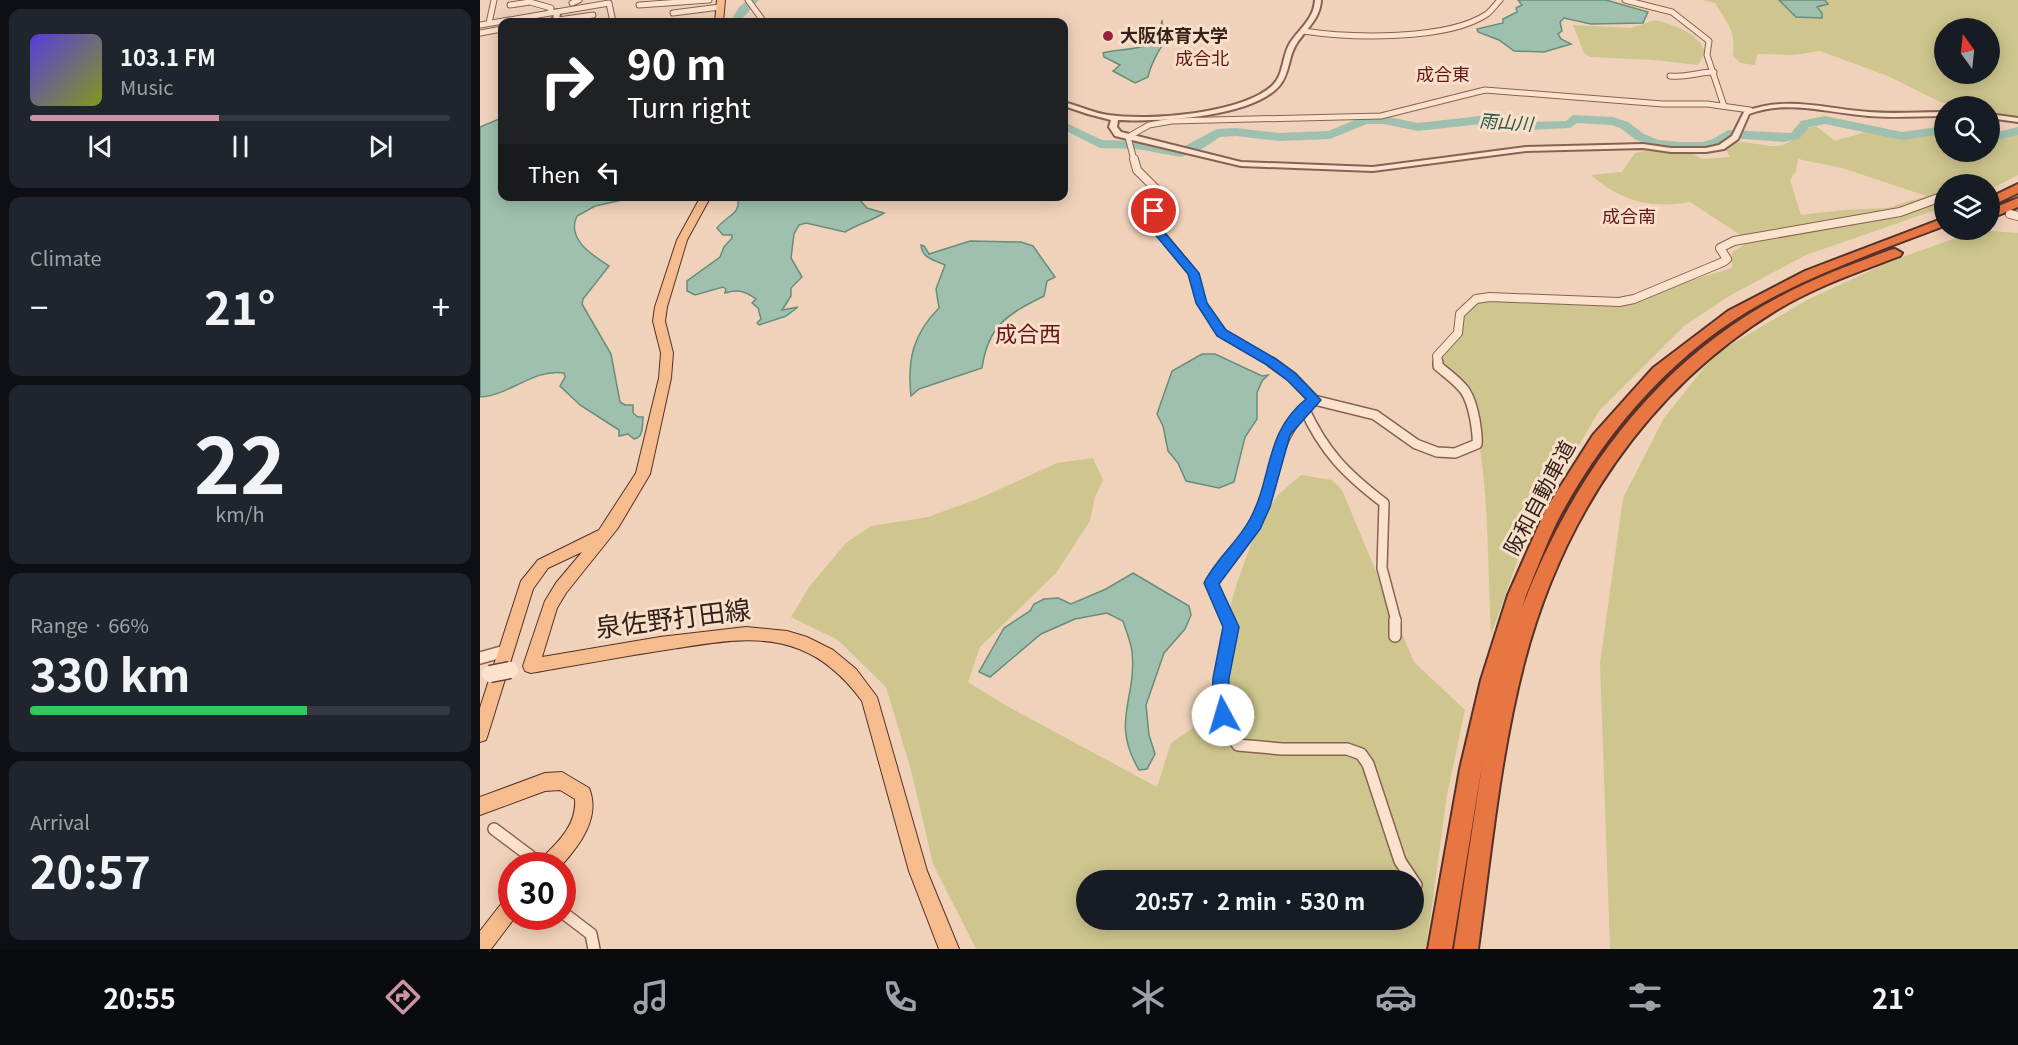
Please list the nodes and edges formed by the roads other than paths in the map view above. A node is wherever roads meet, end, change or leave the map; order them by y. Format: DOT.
graph roads {
  1 [pos="494,0"];
  2 [pos="579,0"];
  3 [pos="709,0"];
  4 [pos="1318,0"];
  5 [pos="1500,0"];
  6 [pos="1626,0"];
  7 [pos="511,2"];
  8 [pos="537,2"];
  9 [pos="749,2"];
  10 [pos="572,3"];
  11 [pos="721,3"];
  12 [pos="639,5"];
  13 [pos="594,6"];
  14 [pos="677,7"];
  15 [pos="553,13"];
  16 [pos="593,15"];
  17 [pos="507,18"];
  18 [pos="520,18"];
  19 [pos="555,18"];
  20 [pos="577,18"];
  21 [pos="612,18"];
  22 [pos="719,18"];
  23 [pos="761,18"];
  24 [pos="498,22"];
  25 [pos="489,23"];
  26 [pos="480,25"];
  27 [pos="498,30"];
  28 [pos="1303,31"];
  29 [pos="480,33"];
  30 [pos="1714,72"];
  31 [pos="1670,76"];
  32 [pos="1068,105"];
  33 [pos="1724,106"];
  34 [pos="1750,110"];
  35 [pos="1934,114"];
  36 [pos="1115,118"];
  37 [pos="2000,118"];
  38 [pos="2018,120"];
  39 [pos="1128,137"];
  40 [pos="2018,188"];
  41 [pos="2000,197"];
  42 [pos="1934,200"];
  43 [pos="703,201"];
  44 [pos="2018,202"];
  45 [pos="2000,210"];
  46 [pos="2010,214"];
  47 [pos="2018,216"];
  48 [pos="1934,226"];
  49 [pos="1934,238"];
  50 [pos="1788,291"];
  51 [pos="1741,317"];
  52 [pos="1314,400"];
  53 [pos="1304,408"];
  54 [pos="605,534"];
  55 [pos="1395,636"];
  56 [pos="505,651"];
  57 [pos="480,658"];
  58 [pos="510,670"];
  59 [pos="490,674"];
  60 [pos="480,734"];
  61 [pos="480,806"];
  62 [pos="494,829"];
  63 [pos="525,852"];
  64 [pos="561,852"];
  65 [pos="1406,870"];
  66 [pos="576,923"];
  67 [pos="498,924"];
  68 [pos="480,947"];
  69 [pos="594,949"];
  70 [pos="949,949"];
  71 [pos="1440,949"];
  72 [pos="1466,949"];
  1 -- 25 [label="street"];
  2 -- 10 [label="street"];
  3 -- 12 [label="street"];
  4 -- 28 [label="street"];
  5 -- 28 [label="street"];
  6 -- 30 [label="street"];
  7 -- 8 [label="street"];
  7 -- 17 [label="street"];
  8 -- 15 [label="street"];
  9 -- 23 [label="street"];
  11 -- 14 [label="street"];
  11 -- 22 [label="main road"];
  13 -- 15 [label="street"];
  13 -- 16 [label="street"];
  13 -- 21 [label="street"];
  15 -- 18 [label="street"];
  15 -- 19 [label="street"];
  16 -- 20 [label="street"];
  24 -- 25 [label="street"];
  25 -- 26 [label="street"];
  27 -- 29 [label="street"];
  28 -- 36 [label="street"];
  30 -- 31 [label="street"];
  30 -- 33 [label="street"];
  32 -- 36 [label="street"];
  33 -- 34 [label="street"];
  33 -- 39 [label="street"];
  34 -- 35 [label="street"];
  34 -- 39 [label="street"];
  36 -- 39 [label="street"];
  37 -- 38 [label="street"];
  39 -- 52 [label="street"];
  40 -- 41 [label="highway"];
  42 -- 52 [label="street"];
  43 -- 54 [label="main road, 泉佐野打田線"];
  44 -- 45 [label="highway"];
  46 -- 47 [label="street"];
  48 -- 50 [label="highway, 阪和自動車道"];
  49 -- 50 [label="highway, 阪和自動車道"];
  50 -- 51 [label="highway, 阪和自動車道"];
  51 -- 71 [label="highway, 阪和自動車道"];
  51 -- 72 [label="highway, 阪和自動車道"];
  52 -- 53 [label="street"];
  53 -- 55 [label="street"];
  53 -- 65 [label="street"];
  54 -- 56 [label="main road"];
  54 -- 70 [label="main road, 泉佐野打田線"];
  56 -- 57 [label="street"];
  56 -- 60 [label="main road"];
  58 -- 59 [label="main road, bridge"];
  61 -- 64 [label="main road"];
  62 -- 63 [label="street"];
  66 -- 69 [label="street"];
  67 -- 68 [label="main road"];
}
